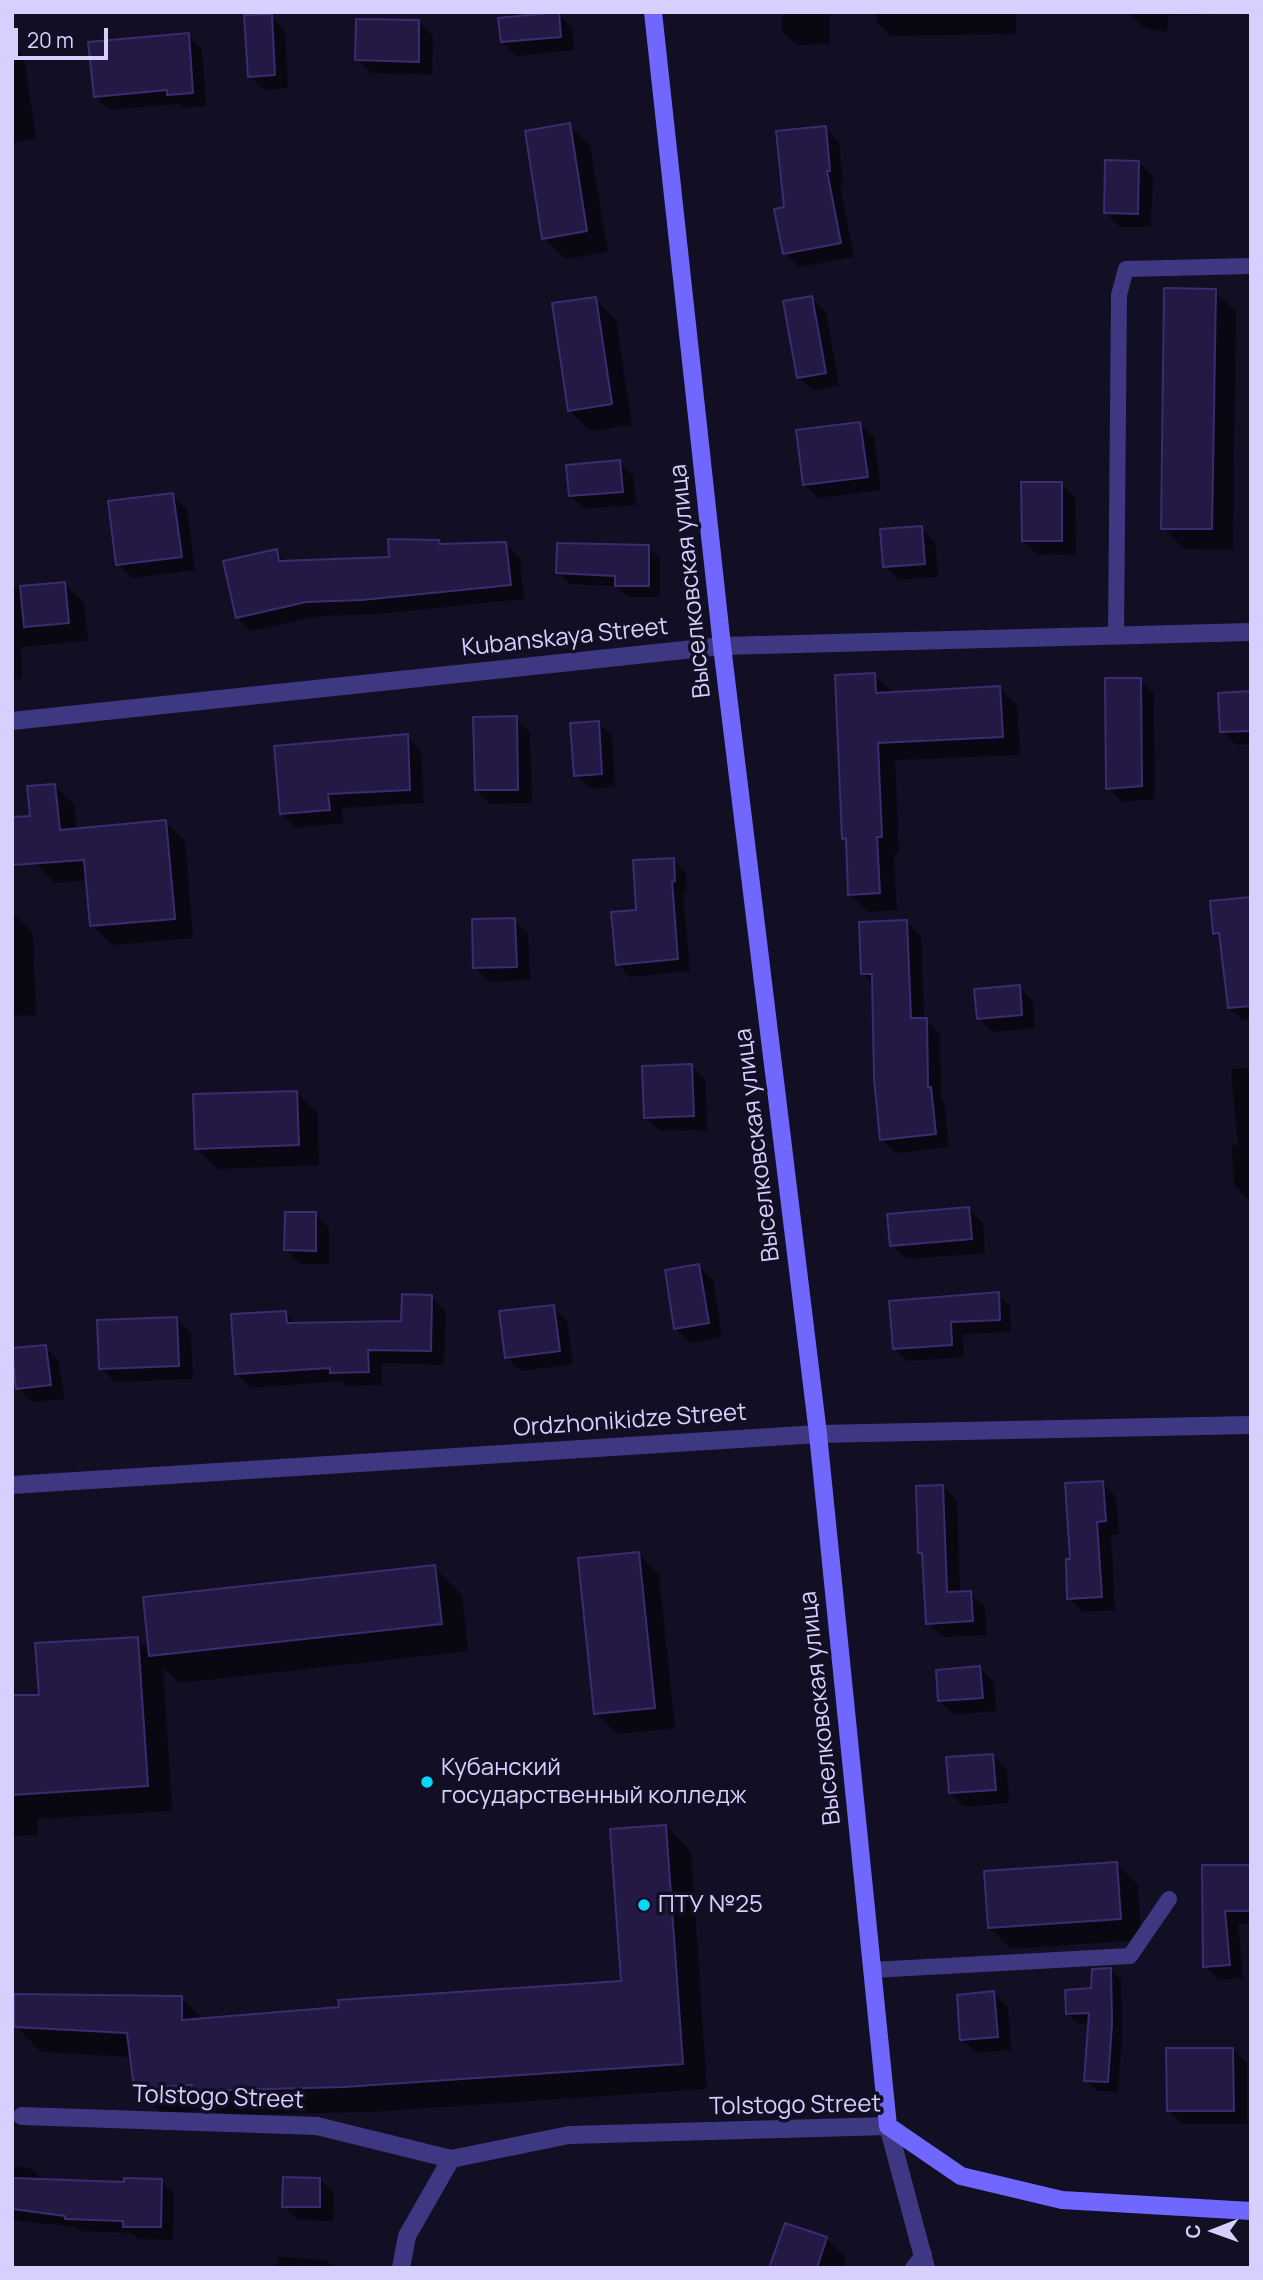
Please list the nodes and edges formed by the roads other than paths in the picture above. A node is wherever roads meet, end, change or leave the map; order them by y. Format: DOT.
graph roads {
  1 [pos="653,12"];
  2 [pos="1251,265"];
  3 [pos="1251,632"];
  4 [pos="1116,636"];
  5 [pos="722,646"];
  6 [pos="12,721"];
  7 [pos="1251,1425"];
  8 [pos="818,1434"];
  9 [pos="12,1485"];
  10 [pos="1169,1899"];
  11 [pos="872,1970"];
  12 [pos="22,2116"];
  13 [pos="888,2126"];
  14 [pos="451,2159"];
  15 [pos="1251,2211"];
  16 [pos="921,2263"];
  17 [pos="401,2268"];
  1 -- 5 [label="street, Выселковская улица"];
  2 -- 4 [label="lane"];
  3 -- 4 [label="street, Kubanskaya Street"];
  4 -- 5 [label="street, Kubanskaya Street"];
  5 -- 6 [label="street, Kubanskaya Street"];
  5 -- 8 [label="street, Выселковская улица"];
  7 -- 8 [label="street, Ordzhonikidze Street"];
  8 -- 9 [label="street, Ordzhonikidze Street"];
  8 -- 11 [label="street, Выселковская улица"];
  10 -- 11 [label="lane"];
  11 -- 13 [label="street, Выселковская улица"];
  12 -- 14 [label="street, Tolstogo Street"];
  13 -- 14 [label="street, Tolstogo Street"];
  13 -- 15 [label="street, Tolstogo Street"];
  13 -- 16 [label="street, Выселковская улица"];
  14 -- 17 [label="street"];
}
